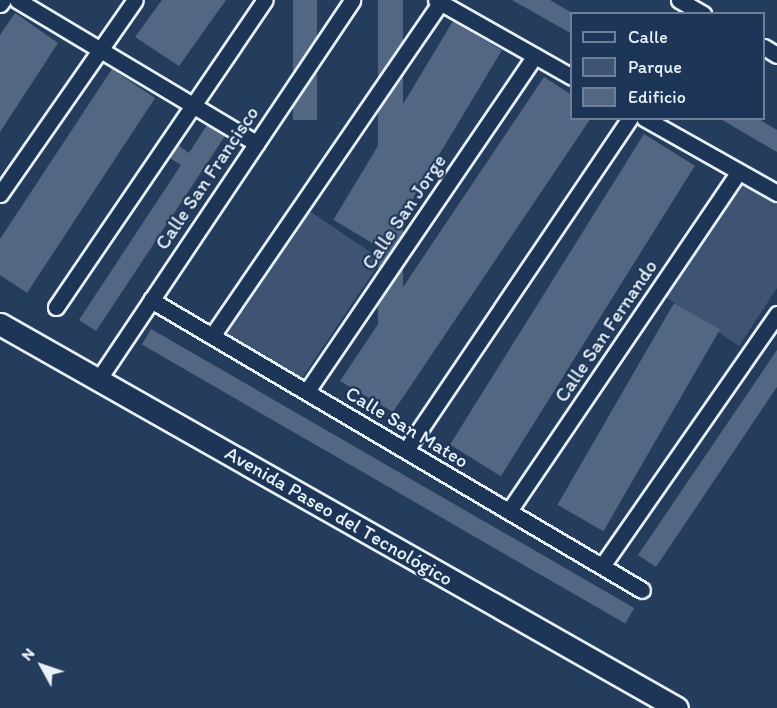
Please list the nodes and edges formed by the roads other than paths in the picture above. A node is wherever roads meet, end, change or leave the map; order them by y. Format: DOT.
graph roads {
  1 [pos="3,0"];
  2 [pos="17,0"];
  3 [pos="135,0"];
  4 [pos="265,0"];
  5 [pos="352,0"];
  6 [pos="685,1"];
  7 [pos="438,2"];
  8 [pos="0,4"];
  9 [pos="700,12"];
  10 [pos="99,52"];
  11 [pos="535,56"];
  12 [pos="570,76"];
  13 [pos="192,107"];
  14 [pos="629,120"];
  15 [pos="647,120"];
  16 [pos="256,143"];
  17 [pos="738,173"];
  18 [pos="777,193"];
  19 [pos="0,194"];
  20 [pos="151,300"];
  21 [pos="56,307"];
  22 [pos="777,314"];
  23 [pos="0,324"];
  24 [pos="212,336"];
  25 [pos="98,380"];
  26 [pos="307,392"];
  27 [pos="406,450"];
  28 [pos="509,512"];
  29 [pos="602,566"];
  30 [pos="642,590"];
  31 [pos="677,708"];
  1 -- 8 [label="street"];
  2 -- 10 [label="street"];
  3 -- 10 [label="street"];
  4 -- 13 [label="street"];
  5 -- 16 [label="street, Calle San Francisco"];
  6 -- 9 [label="street"];
  7 -- 11 [label="street"];
  7 -- 24 [label="street"];
  10 -- 13 [label="street"];
  10 -- 19 [label="street"];
  11 -- 12 [label="street"];
  11 -- 26 [label="street, Calle San Jorge"];
  13 -- 16 [label="street"];
  13 -- 21 [label="street"];
  14 -- 27 [label="street"];
  15 -- 17 [label="street"];
  16 -- 20 [label="street, Calle San Francisco"];
  17 -- 18 [label="street"];
  17 -- 28 [label="street, Calle San Fernando"];
  20 -- 24 [label="street, Calle San Mateo"];
  20 -- 25 [label="street, Calle San Francisco"];
  22 -- 29 [label="street"];
  23 -- 25 [label="street, Avenida Paseo del Tecnológico"];
  24 -- 26 [label="street, Calle San Mateo"];
  25 -- 31 [label="street, Avenida Paseo del Tecnológico"];
  26 -- 27 [label="street, Calle San Mateo"];
  27 -- 28 [label="street, Calle San Mateo"];
  28 -- 29 [label="street, Calle San Mateo"];
  29 -- 30 [label="street, Calle San Mateo"];
}
